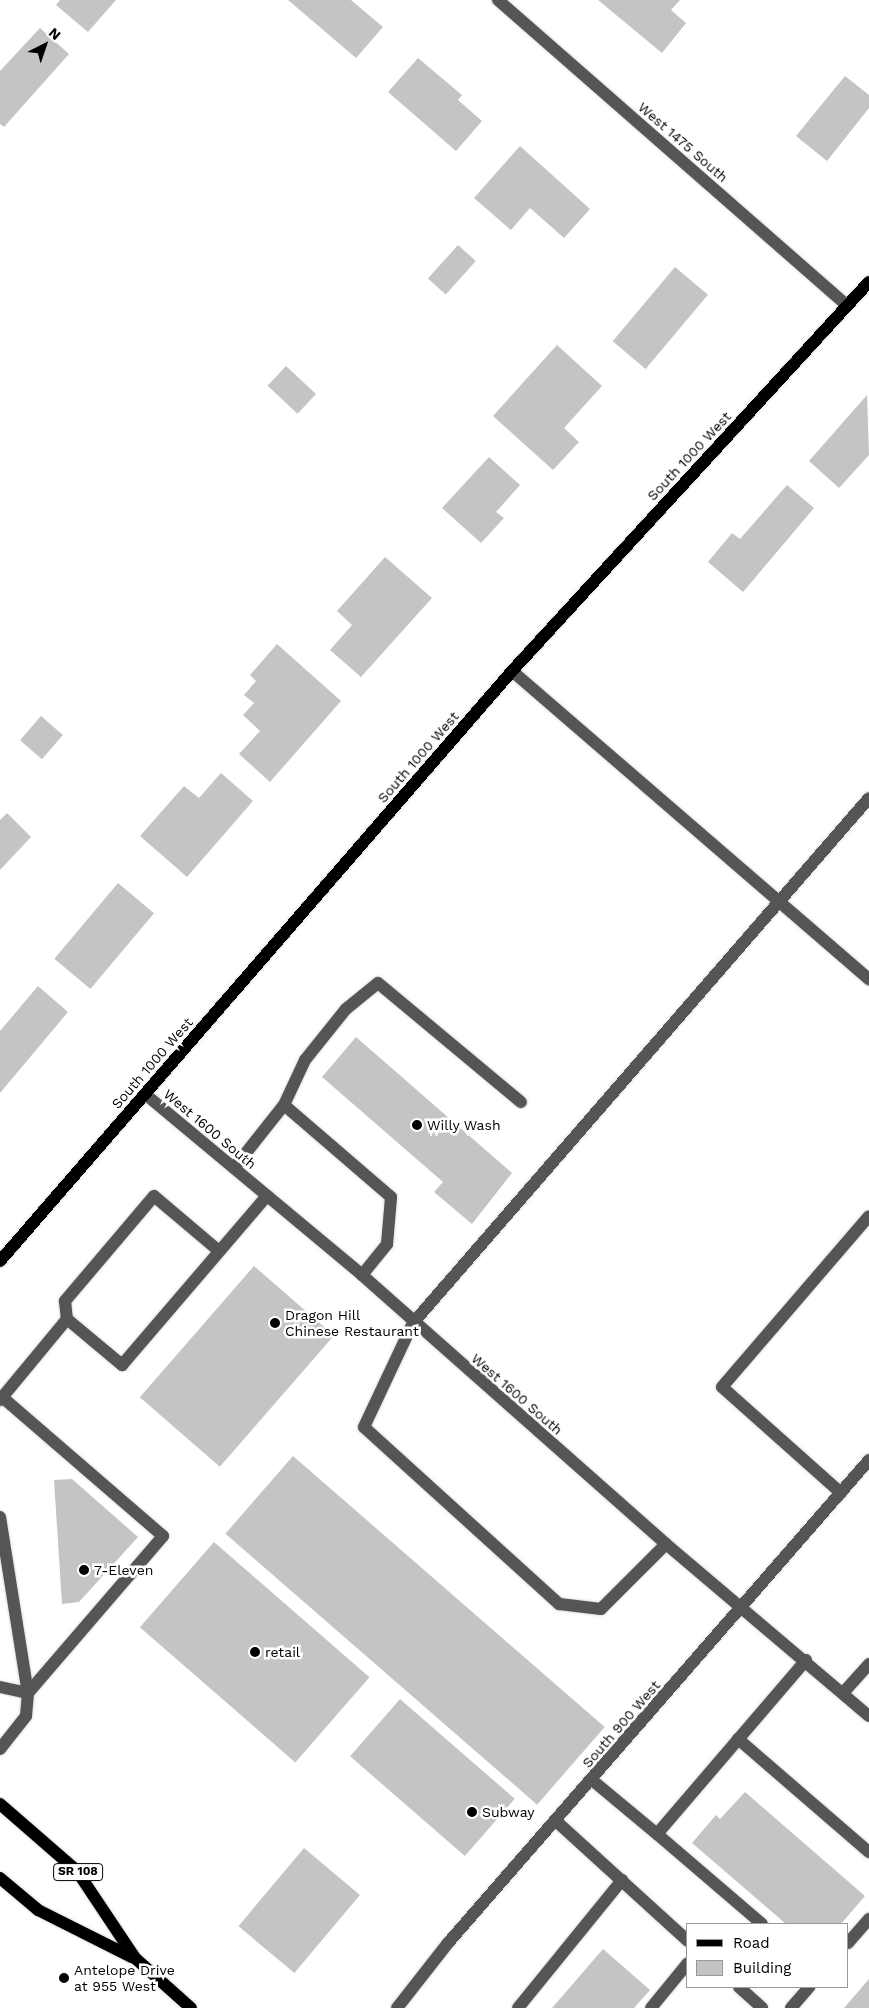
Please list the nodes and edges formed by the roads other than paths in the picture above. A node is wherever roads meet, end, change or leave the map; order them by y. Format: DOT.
graph roads {
  1 [pos="498,0"];
  2 [pos="869,282"];
  3 [pos="848,306"];
  4 [pos="512,671"];
  5 [pos="869,798"];
  6 [pos="778,901"];
  7 [pos="869,979"];
  8 [pos="145,1094"];
  9 [pos="521,1102"];
  10 [pos="284,1105"];
  11 [pos="234,1168"];
  12 [pos="267,1196"];
  13 [pos="869,1216"];
  14 [pos="219,1251"];
  15 [pos="0,1261"];
  16 [pos="362,1275"];
  17 [pos="67,1319"];
  18 [pos="413,1323"];
  19 [pos="1,1398"];
  20 [pos="869,1460"];
  21 [pos="841,1493"];
  22 [pos="0,1517"];
  23 [pos="666,1544"];
  24 [pos="3,1565"];
  25 [pos="745,1607"];
  26 [pos="0,1618"];
  27 [pos="14,1618"];
  28 [pos="806,1660"];
  29 [pos="869,1664"];
  30 [pos="0,1687"];
  31 [pos="28,1693"];
  32 [pos="843,1693"];
  33 [pos="869,1716"];
  34 [pos="738,1739"];
  35 [pos="0,1749"];
  36 [pos="592,1780"];
  37 [pos="0,1804"];
  38 [pos="556,1821"];
  39 [pos="658,1834"];
  40 [pos="869,1852"];
  41 [pos="0,1878"];
  42 [pos="622,1880"];
  43 [pos="869,1919"];
  44 [pos="761,1923"];
  45 [pos="686,1939"];
  46 [pos="849,1942"];
  47 [pos="135,1958"];
  48 [pos="686,1965"];
  49 [pos="740,1988"];
  50 [pos="809,1988"];
  51 [pos="190,2008"];
  52 [pos="397,2008"];
  53 [pos="518,2008"];
  54 [pos="651,2008"];
  55 [pos="762,2008"];
  56 [pos="791,2008"];
  1 -- 3 [label="street, West 1475 South"];
  2 -- 3 [label="main road, South 1000 West"];
  3 -- 4 [label="main road, South 1000 West"];
  4 -- 6 [label="street"];
  4 -- 8 [label="main road, South 1000 West"];
  5 -- 6 [label="street"];
  6 -- 7 [label="street"];
  6 -- 18 [label="street"];
  8 -- 11 [label="street, West 1600 South"];
  8 -- 15 [label="main road, South 1000 West"];
  9 -- 10 [label="street"];
  10 -- 11 [label="street"];
  10 -- 16 [label="street"];
  11 -- 12 [label="street, West 1600 South"];
  12 -- 14 [label="street"];
  12 -- 16 [label="street, West 1600 South"];
  13 -- 21 [label="street"];
  14 -- 17 [label="street"];
  14 -- 17 [label="street"];
  16 -- 18 [label="street, West 1600 South"];
  17 -- 19 [label="street"];
  18 -- 23 [label="street, West 1600 South"];
  18 -- 23 [label="street"];
  19 -- 31 [label="street"];
  20 -- 21 [label="street, South 900 West"];
  21 -- 25 [label="street, South 900 West"];
  22 -- 24 [label="street"];
  23 -- 25 [label="street, West 1600 South"];
  24 -- 27 [label="street"];
  25 -- 28 [label="street, West 1600 South"];
  25 -- 36 [label="street, South 900 West"];
  26 -- 27 [label="street"];
  27 -- 31 [label="street"];
  28 -- 32 [label="street, West 1600 South"];
  28 -- 34 [label="street"];
  29 -- 32 [label="street"];
  30 -- 31 [label="street"];
  31 -- 35 [label="street"];
  32 -- 33 [label="street, West 1600 South"];
  34 -- 39 [label="street"];
  34 -- 40 [label="street"];
  36 -- 38 [label="street, South 900 West"];
  36 -- 39 [label="street"];
  37 -- 47 [label="main road, SR 108"];
  38 -- 42 [label="street"];
  38 -- 52 [label="street, South 900 West"];
  39 -- 44 [label="street"];
  41 -- 47 [label="main road, SR 108"];
  42 -- 45 [label="street"];
  42 -- 53 [label="street"];
  43 -- 46 [label="street"];
  47 -- 51 [label="main road, SR 108"];
  48 -- 54 [label="street"];
  49 -- 55 [label="street"];
  50 -- 56 [label="street"];
}
